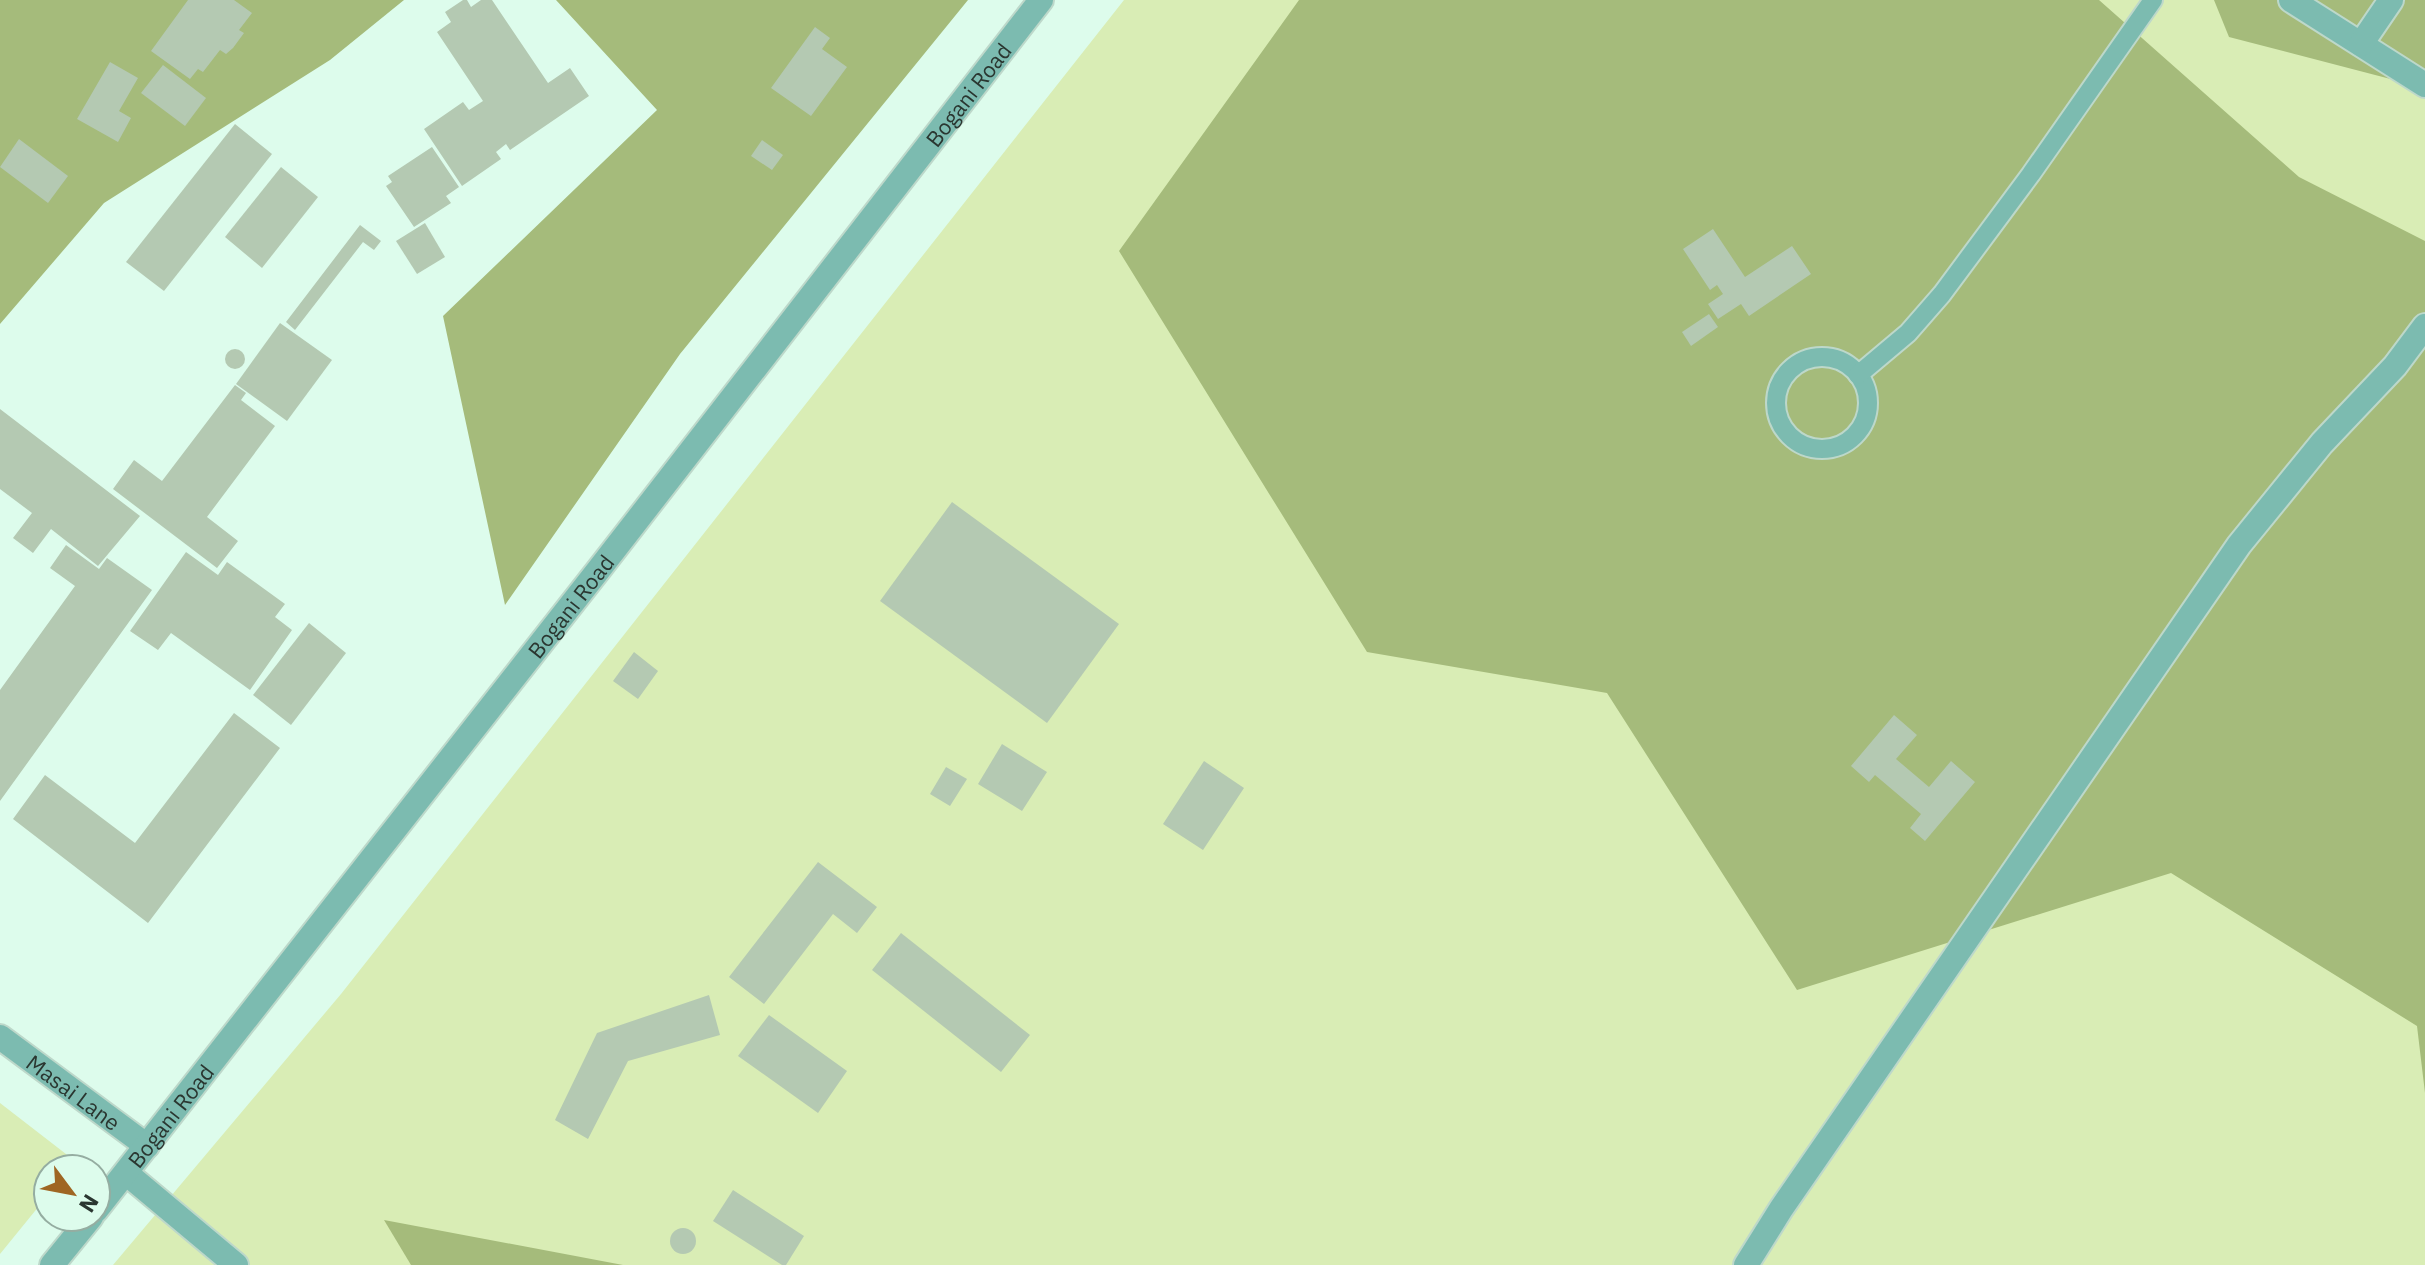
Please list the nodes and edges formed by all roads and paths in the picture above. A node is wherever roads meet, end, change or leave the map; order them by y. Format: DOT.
graph roads {
  1 [pos="1041,0"];
  2 [pos="2153,0"];
  3 [pos="2291,0"];
  4 [pos="2391,0"];
  5 [pos="2361,44"];
  6 [pos="2425,85"];
  7 [pos="2425,326"];
  8 [pos="1858,375"];
  9 [pos="0,1037"];
  10 [pos="147,1146"];
  11 [pos="126,1173"];
  12 [pos="112,1190"];
  13 [pos="78,1233"];
  14 [pos="52,1265"];
  15 [pos="236,1265"];
  16 [pos="1746,1265"];
  1 -- 10 [label="street, Bogani Road"];
  2 -- 8 [label="lane"];
  3 -- 5 [label="street"];
  4 -- 5 [label="street"];
  5 -- 6 [label="street"];
  7 -- 16 [label="street"];
  8 -- 8 [label="lane"];
  9 -- 10 [label="street, Masai Lane"];
  10 -- 11 [label="street, Bogani Road"];
  11 -- 12 [label="street, Bogani Road"];
  11 -- 15 [label="street"];
  13 -- 14 [label="street"];
}
